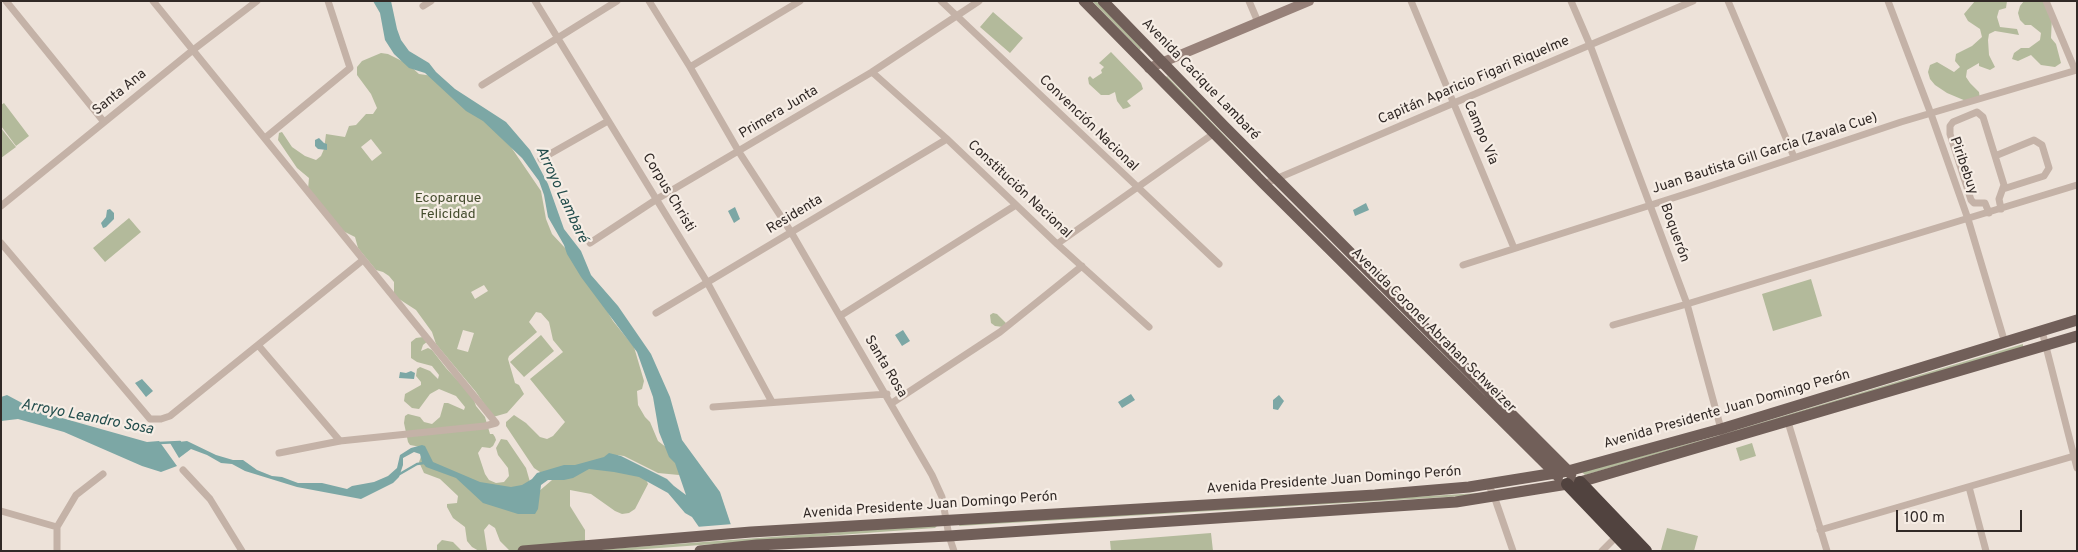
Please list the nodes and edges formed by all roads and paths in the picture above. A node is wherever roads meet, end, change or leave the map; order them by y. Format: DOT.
graph roads {
  1 [pos="6,1"];
  2 [pos="153,1"];
  3 [pos="257,1"];
  4 [pos="328,1"];
  5 [pos="431,1"];
  6 [pos="535,1"];
  7 [pos="617,1"];
  8 [pos="649,1"];
  9 [pos="800,1"];
  10 [pos="941,1"];
  11 [pos="979,1"];
  12 [pos="1084,1"];
  13 [pos="1104,1"];
  14 [pos="1249,1"];
  15 [pos="1309,1"];
  16 [pos="1410,1"];
  17 [pos="1571,1"];
  18 [pos="1693,1"];
  19 [pos="1728,1"];
  20 [pos="1888,1"];
  21 [pos="2046,1"];
  22 [pos="423,6"];
  23 [pos="958,16"];
  24 [pos="1258,22"];
  25 [pos="557,38"];
  26 [pos="1590,45"];
  27 [pos="193,50"];
  28 [pos="1161,63"];
  29 [pos="690,67"];
  30 [pos="1149,68"];
  31 [pos="2076,70"];
  32 [pos="872,72"];
  33 [pos="482,85"];
  34 [pos="1454,104"];
  35 [pos="1931,114"];
  36 [pos="608,121"];
  37 [pos="104,122"];
  38 [pos="1214,134"];
  39 [pos="265,138"];
  40 [pos="947,139"];
  41 [pos="739,152"];
  42 [pos="1995,156"];
  43 [pos="1794,158"];
  44 [pos="541,159"];
  45 [pos="1276,179"];
  46 [pos="1264,184"];
  47 [pos="2077,185"];
  48 [pos="1136,187"];
  49 [pos="2003,189"];
  50 [pos="1999,197"];
  51 [pos="657,199"];
  52 [pos="1985,203"];
  53 [pos="1651,204"];
  54 [pos="1016,205"];
  55 [pos="1,206"];
  56 [pos="2001,209"];
  57 [pos="1989,213"];
  58 [pos="1968,219"];
  59 [pos="791,232"];
  60 [pos="590,242"];
  61 [pos="1,243"];
  62 [pos="1057,244"];
  63 [pos="1514,248"];
  64 [pos="363,260"];
  65 [pos="1219,264"];
  66 [pos="1463,265"];
  67 [pos="1082,266"];
  68 [pos="707,282"];
  69 [pos="1687,304"];
  70 [pos="656,313"];
  71 [pos="840,316"];
  72 [pos="2077,320"];
  73 [pos="1612,324"];
  74 [pos="1149,327"];
  75 [pos="2042,331"];
  76 [pos="2077,336"];
  77 [pos="2005,343"];
  78 [pos="258,345"];
  79 [pos="2046,345"];
  80 [pos="887,394"];
  81 [pos="772,402"];
  82 [pos="892,403"];
  83 [pos="713,407"];
  84 [pos="1788,422"];
  85 [pos="1721,429"];
  86 [pos="340,441"];
  87 [pos="1528,446"];
  88 [pos="1706,446"];
  89 [pos="279,453"];
  90 [pos="2074,456"];
  91 [pos="2077,468"];
  92 [pos="183,470"];
  93 [pos="1568,471"];
  94 [pos="1555,473"];
  95 [pos="103,474"];
  96 [pos="1526,477"];
  97 [pos="1573,483"];
  98 [pos="1488,484"];
  99 [pos="1969,487"];
  100 [pos="1375,495"];
  101 [pos="1494,496"];
  102 [pos="1374,508"];
  103 [pos="1,511"];
  104 [pos="947,520"];
  105 [pos="57,527"];
  106 [pos="1820,530"];
  107 [pos="948,536"];
  108 [pos="1617,536"];
  109 [pos="1513,550"];
  110 [pos="57,551"];
  111 [pos="242,551"];
  112 [pos="523,551"];
  113 [pos="700,551"];
  114 [pos="954,551"];
  115 [pos="1602,551"];
  116 [pos="1631,551"];
  117 [pos="1646,551"];
  118 [pos="1827,551"];
  119 [pos="1986,551"];
  1 -- 37 [label="street"];
  2 -- 27 [label="street"];
  3 -- 27 [label="street, Santa Ana"];
  4 -- 39 [label="street"];
  5 -- 22 [label="street"];
  6 -- 25 [label="street, Corpus Christi"];
  7 -- 25 [label="street"];
  8 -- 29 [label="street, Santa Rosa"];
  9 -- 29 [label="street"];
  10 -- 23 [label="street, Convención Nacional"];
  11 -- 23 [label="street, Primera Junta"];
  12 -- 30 [label="main road, Avenida Cacique Lambaré"];
  13 -- 28 [label="main road, Avenida Cacique Lambaré"];
  14 -- 24 [label="street"];
  15 -- 24 [label="street"];
  16 -- 34 [label="street, Campo Vía"];
  17 -- 26 [label="street, Boquerón"];
  18 -- 26 [label="street, Capitán Aparicio Figari Riquelme"];
  19 -- 43 [label="street"];
  20 -- 35 [label="street, Piribebuy"];
  21 -- 31 [label="street"];
  23 -- 32 [label="street, Primera Junta"];
  23 -- 48 [label="street, Convención Nacional"];
  24 -- 28 [label="street"];
  25 -- 33 [label="street"];
  25 -- 36 [label="street, Corpus Christi"];
  26 -- 34 [label="street, Capitán Aparicio Figari Riquelme"];
  26 -- 53 [label="street, Boquerón"];
  27 -- 37 [label="street, Santa Ana"];
  27 -- 39 [label="street"];
  28 -- 30 [label="street"];
  28 -- 45 [label="main road, Avenida Cacique Lambaré"];
  29 -- 41 [label="street, Santa Rosa"];
  30 -- 38 [label="main road, Avenida Cacique Lambaré"];
  31 -- 35 [label="street, Juan Bautista Gill Garcia (Zavala Cue)"];
  32 -- 40 [label="street, Constitución Nacional"];
  32 -- 41 [label="street, Primera Junta"];
  34 -- 45 [label="street, Capitán Aparicio Figari Riquelme"];
  34 -- 63 [label="street, Campo Vía"];
  35 -- 43 [label="street, Juan Bautista Gill Garcia (Zavala Cue)"];
  35 -- 58 [label="street, Piribebuy"];
  36 -- 44 [label="street"];
  36 -- 51 [label="street, Corpus Christi"];
  37 -- 55 [label="street, Santa Ana"];
  38 -- 46 [label="main road, Avenida Coronel Abrahan Schweizer"];
  38 -- 48 [label="street"];
  39 -- 64 [label="street"];
  40 -- 54 [label="street, Constitución Nacional"];
  40 -- 59 [label="street, Residenta"];
  41 -- 51 [label="street, Primera Junta"];
  41 -- 59 [label="street, Santa Rosa"];
  42 -- 49 [label="street"];
  42 -- 49 [label="street"];
  42 -- 52 [label="street"];
  43 -- 53 [label="street, Juan Bautista Gill Garcia (Zavala Cue)"];
  45 -- 46 [label="street, Capitán Aparicio Figari Riquelme"];
  45 -- 93 [label="main road, Avenida Coronel Abrahan Schweizer"];
  46 -- 87 [label="main road, Avenida Coronel Abrahan Schweizer"];
  47 -- 56 [label="street"];
  48 -- 62 [label="street"];
  48 -- 65 [label="street, Convención Nacional"];
  49 -- 50 [label="street"];
  50 -- 52 [label="street"];
  50 -- 56 [label="street"];
  51 -- 60 [label="street, Primera Junta"];
  51 -- 68 [label="street, Corpus Christi"];
  52 -- 57 [label="street"];
  53 -- 63 [label="street, Juan Bautista Gill Garcia (Zavala Cue)"];
  53 -- 69 [label="street, Boquerón"];
  54 -- 62 [label="street, Constitución Nacional"];
  54 -- 71 [label="street"];
  56 -- 57 [label="street"];
  57 -- 58 [label="street"];
  58 -- 69 [label="street"];
  58 -- 77 [label="street, Piribebuy"];
  59 -- 68 [label="street, Residenta"];
  59 -- 71 [label="street, Santa Rosa"];
  61 -- 78 [label="street"];
  62 -- 67 [label="street, Constitución Nacional"];
  63 -- 66 [label="street, Juan Bautista Gill Garcia (Zavala Cue)"];
  64 -- 78 [label="street"];
  64 -- 86 [label="street"];
  67 -- 74 [label="street, Constitución Nacional"];
  67 -- 82 [label="street"];
  68 -- 70 [label="street, Residenta"];
  68 -- 81 [label="street, Corpus Christi"];
  69 -- 73 [label="street"];
  69 -- 85 [label="street, Boquerón"];
  71 -- 80 [label="street, Santa Rosa"];
  72 -- 75 [label="main road, Avenida Presidente Juan Domingo Perón"];
  75 -- 77 [label="main road, Avenida Presidente Juan Domingo Perón"];
  75 -- 79 [label="street"];
  76 -- 79 [label="main road, Avenida Presidente Juan Domingo Perón"];
  77 -- 85 [label="main road, Avenida Presidente Juan Domingo Perón"];
  78 -- 86 [label="street"];
  79 -- 84 [label="main road, Avenida Presidente Juan Domingo Perón"];
  79 -- 90 [label="street"];
  80 -- 81 [label="street"];
  80 -- 82 [label="street, Santa Rosa"];
  81 -- 83 [label="street"];
  82 -- 104 [label="street, Santa Rosa"];
  84 -- 88 [label="main road, Avenida Presidente Juan Domingo Perón"];
  84 -- 106 [label="street"];
  85 -- 88 [label="street"];
  85 -- 93 [label="main road, Avenida Presidente Juan Domingo Perón"];
  86 -- 89 [label="street"];
  87 -- 94 [label="main road, Avenida Coronel Abrahan Schweizer"];
  87 -- 96 [label="main road"];
  88 -- 97 [label="main road, Avenida Presidente Juan Domingo Perón"];
  90 -- 91 [label="street"];
  90 -- 99 [label="street"];
  92 -- 111 [label="street"];
  93 -- 94 [label="main road, Avenida Presidente Juan Domingo Perón"];
  93 -- 97 [label="main road, Avenida Coronel Abrahan Schweizer"];
  94 -- 96 [label="main road, Avenida Presidente Juan Domingo Perón"];
  94 -- 97 [label="main road, Avenida Coronel Abrahan Schweizer"];
  95 -- 105 [label="street"];
  96 -- 98 [label="main road, Avenida Presidente Juan Domingo Perón"];
  97 -- 101 [label="main road, Avenida Presidente Juan Domingo Perón"];
  97 -- 108 [label="highway, Avenida Coronel Abrahan Schweizer"];
  97 -- 117 [label="highway, Avenida Coronel Abrahan Schweizer"];
  98 -- 100 [label="main road, Avenida Presidente Juan Domingo Perón"];
  98 -- 101 [label="street"];
  99 -- 106 [label="street"];
  99 -- 119 [label="street"];
  100 -- 102 [label="main road"];
  100 -- 104 [label="main road, Avenida Presidente Juan Domingo Perón"];
  101 -- 102 [label="main road, Avenida Presidente Juan Domingo Perón"];
  101 -- 109 [label="street"];
  102 -- 107 [label="main road, Avenida Presidente Juan Domingo Perón"];
  103 -- 105 [label="street"];
  104 -- 107 [label="street, Santa Rosa"];
  104 -- 112 [label="main road, Avenida Presidente Juan Domingo Perón"];
  105 -- 110 [label="street"];
  106 -- 118 [label="street"];
  107 -- 113 [label="main road, Avenida Presidente Juan Domingo Perón"];
  107 -- 114 [label="street, Santa Rosa"];
  108 -- 115 [label="street"];
  108 -- 116 [label="highway, Avenida Coronel Abrahan Schweizer"];
}
